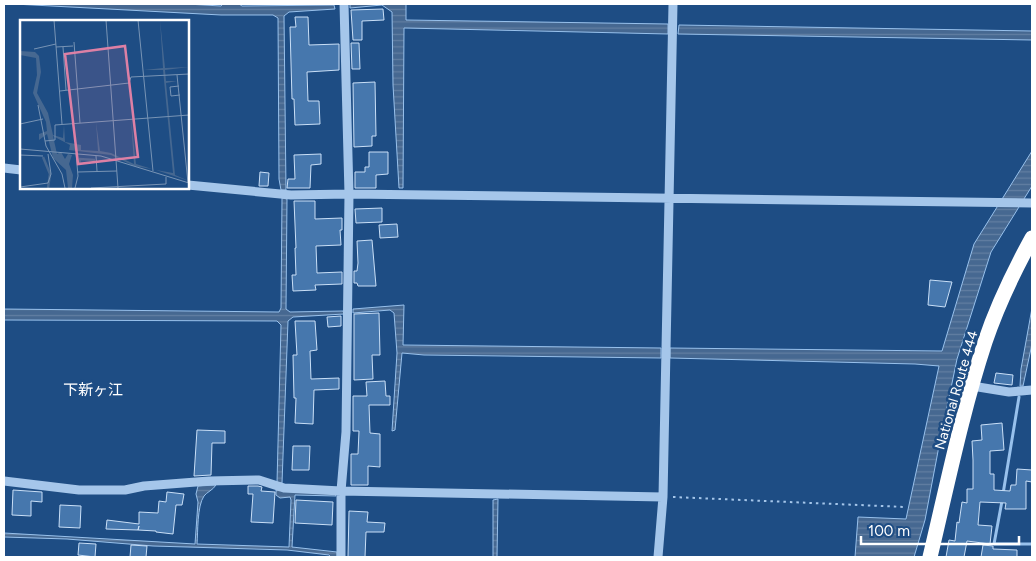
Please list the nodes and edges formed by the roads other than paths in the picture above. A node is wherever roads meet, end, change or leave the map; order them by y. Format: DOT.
graph roads {
  1 [pos="344,4"];
  2 [pos="673,4"];
  3 [pos="4,168"];
  4 [pos="20,170"];
  5 [pos="189,185"];
  6 [pos="349,194"];
  7 [pos="669,198"];
  8 [pos="1028,203"];
  9 [pos="1032,238"];
  10 [pos="972,386"];
  11 [pos="1032,390"];
  12 [pos="4,481"];
  13 [pos="342,491"];
  14 [pos="663,497"];
  15 [pos="341,557"];
  16 [pos="658,557"];
  17 [pos="930,557"];
  1 -- 6 [label="street"];
  2 -- 7 [label="street"];
  3 -- 4 [label="street"];
  5 -- 6 [label="street"];
  6 -- 7 [label="street"];
  6 -- 13 [label="street"];
  7 -- 8 [label="street"];
  7 -- 14 [label="street"];
  9 -- 10 [label="highway, National Route 444"];
  10 -- 11 [label="street"];
  10 -- 17 [label="highway, National Route 444"];
  12 -- 13 [label="street"];
  13 -- 14 [label="street"];
  13 -- 15 [label="street"];
  14 -- 16 [label="street"];
}
